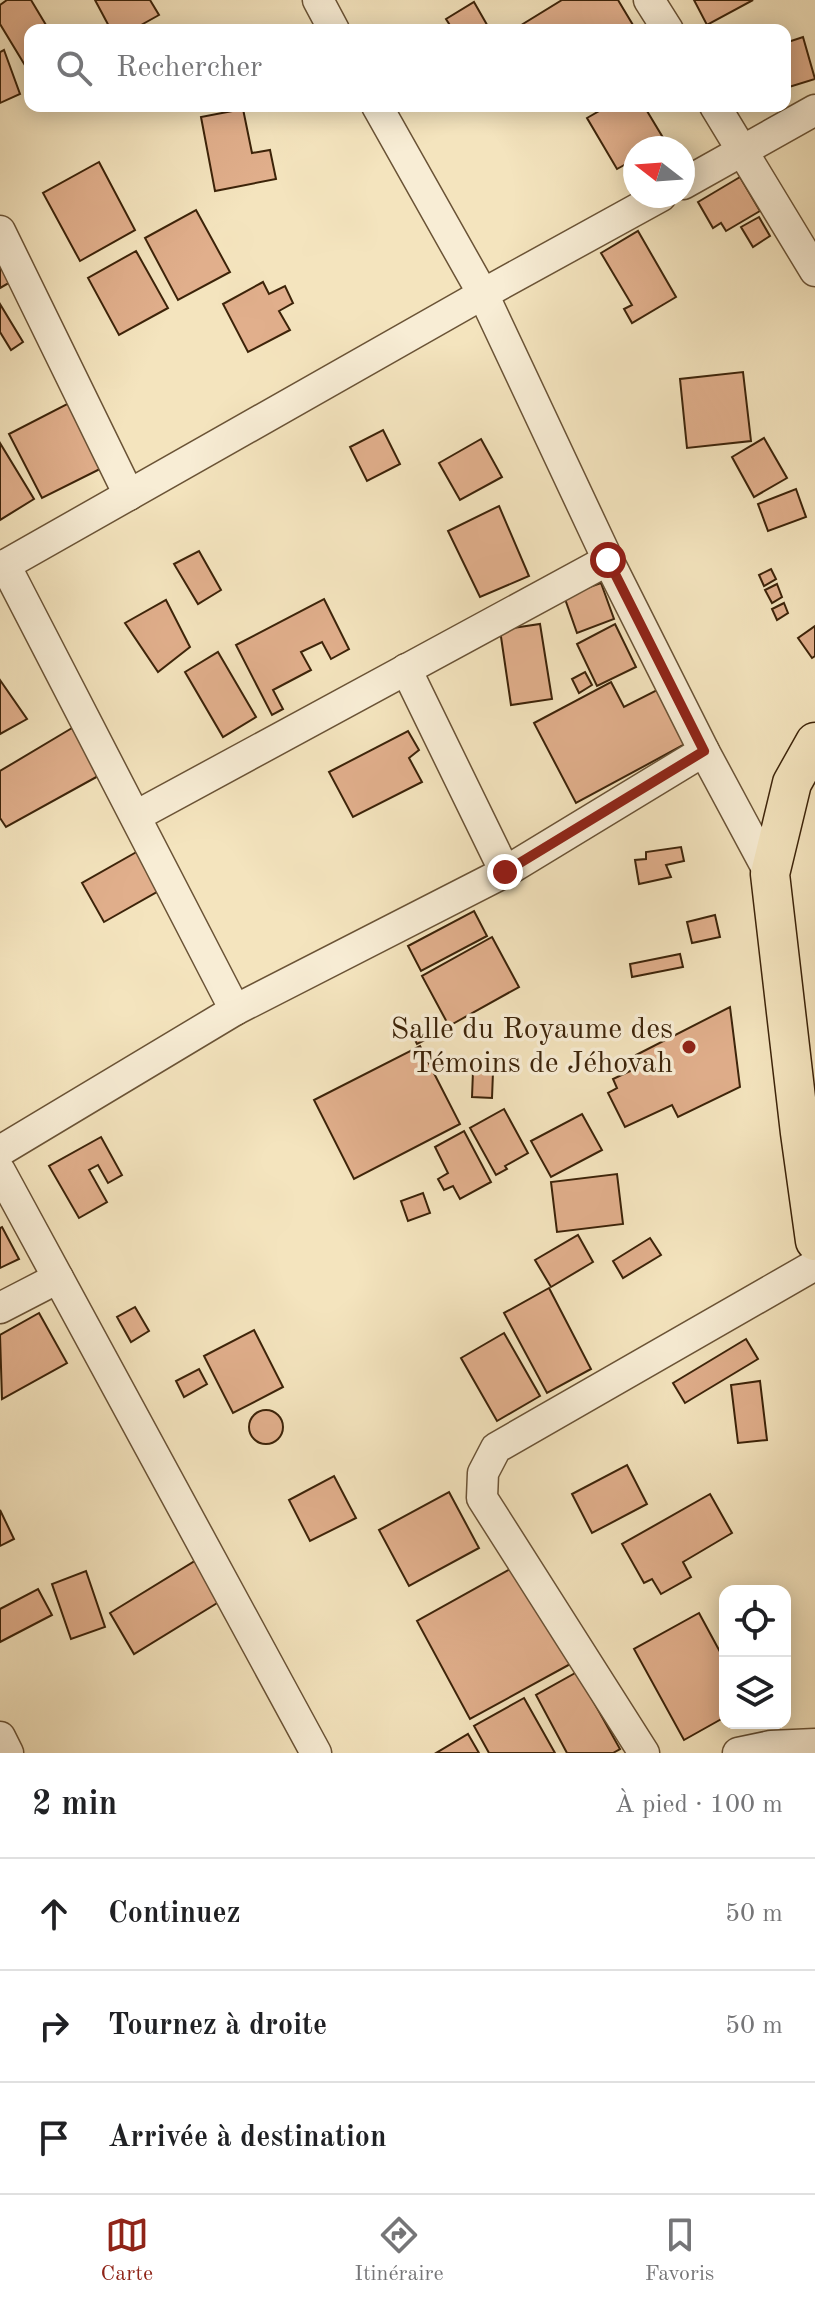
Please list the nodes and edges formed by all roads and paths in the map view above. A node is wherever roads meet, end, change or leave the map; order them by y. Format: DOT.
graph roads {
  1 [pos="318,0"];
  2 [pos="649,0"];
  3 [pos="331,24"];
  4 [pos="664,24"];
  5 [pos="815,110"];
  6 [pos="380,112"];
  7 [pos="719,112"];
  8 [pos="743,151"];
  9 [pos="695,177"];
  10 [pos="639,208"];
  11 [pos="0,231"];
  12 [pos="815,271"];
  13 [pos="483,294"];
  14 [pos="129,495"];
  15 [pos="608,560"];
  16 [pos="3,566"];
  17 [pos="406,669"];
  18 [pos="815,742"];
  19 [pos="704,751"];
  20 [pos="136,816"];
  21 [pos="505,872"];
  22 [pos="770,874"];
  23 [pos="235,1010"];
  24 [pos="807,1132"];
  25 [pos="0,1151"];
  26 [pos="0,1171"];
  27 [pos="815,1241"];
  28 [pos="815,1265"];
  29 [pos="58,1278"];
  30 [pos="0,1308"];
  31 [pos="0,1737"];
  32 [pos="815,1744"];
  33 [pos="8,1753"];
  34 [pos="316,1753"];
  35 [pos="644,1753"];
  36 [pos="738,1753"];
  1 -- 3 [label="street"];
  2 -- 4 [label="street"];
  5 -- 8 [label="street"];
  6 -- 13 [label="street"];
  7 -- 8 [label="street"];
  8 -- 9 [label="street"];
  8 -- 12 [label="street"];
  10 -- 13 [label="street"];
  11 -- 14 [label="street"];
  13 -- 14 [label="street"];
  13 -- 15 [label="street"];
  14 -- 16 [label="street"];
  15 -- 17 [label="street"];
  15 -- 19 [label="street"];
  16 -- 20 [label="street"];
  17 -- 20 [label="street"];
  17 -- 21 [label="street"];
  18 -- 22 [label="main road"];
  19 -- 21 [label="street"];
  19 -- 22 [label="street"];
  20 -- 23 [label="street"];
  21 -- 23 [label="street"];
  22 -- 24 [label="main road"];
  23 -- 25 [label="street"];
  24 -- 27 [label="main road"];
  26 -- 29 [label="street"];
  28 -- 35 [label="street"];
  29 -- 30 [label="street"];
  29 -- 34 [label="street"];
  31 -- 33 [label="street"];
  32 -- 36 [label="street"];
}
